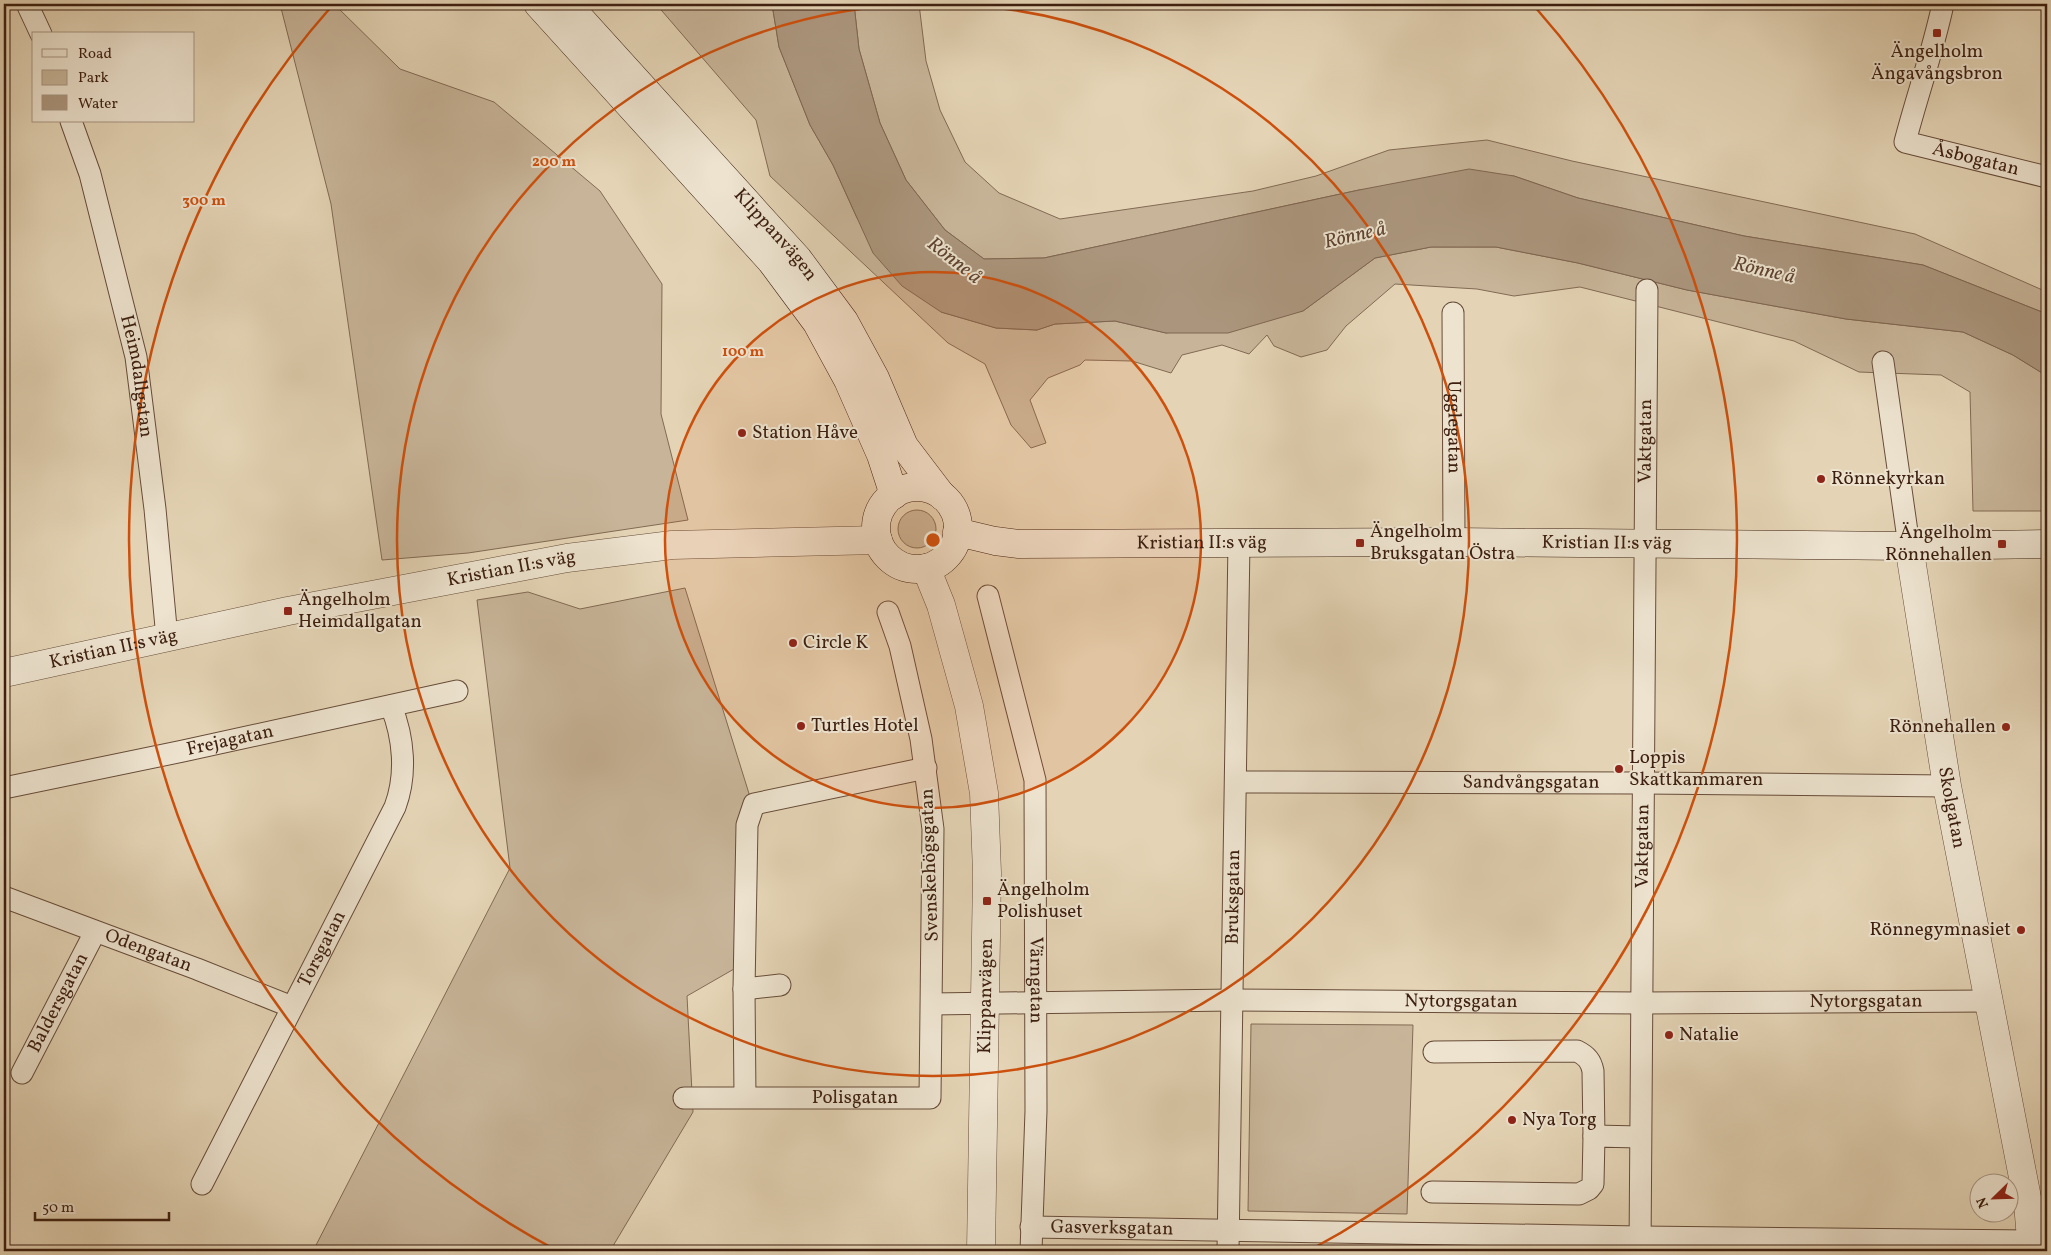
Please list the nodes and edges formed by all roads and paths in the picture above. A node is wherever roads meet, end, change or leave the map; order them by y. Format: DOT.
graph roads {
  1 [pos="28,4"];
  2 [pos="538,4"];
  3 [pos="567,4"];
  4 [pos="1943,4"];
  5 [pos="40,32"];
  6 [pos="71,122"];
  7 [pos="2047,177"];
  8 [pos="1647,290"];
  9 [pos="1453,313"];
  10 [pos="1883,362"];
  11 [pos="894,495"];
  12 [pos="942,496"];
  13 [pos="957,532"];
  14 [pos="878,540"];
  15 [pos="1239,542"];
  16 [pos="1454,542"];
  17 [pos="1644,543"];
  18 [pos="2047,544"];
  19 [pos="1909,546"];
  20 [pos="926,568"];
  21 [pos="988,596"];
  22 [pos="888,612"];
  23 [pos="167,638"];
  24 [pos="4,673"];
  25 [pos="457,691"];
  26 [pos="391,706"];
  27 [pos="926,768"];
  28 [pos="1236,782"];
  29 [pos="1644,783"];
  30 [pos="1947,786"];
  31 [pos="4,788"];
  32 [pos="4,897"];
  33 [pos="95,932"];
  34 [pos="780,985"];
  35 [pos="744,989"];
  36 [pos="1232,1000"];
  37 [pos="1989,1001"];
  38 [pos="1036,1002"];
  39 [pos="986,1003"];
  40 [pos="1641,1003"];
  41 [pos="932,1004"];
  42 [pos="292,1007"];
  43 [pos="1434,1052"];
  44 [pos="22,1073"];
  45 [pos="745,1097"];
  46 [pos="684,1098"];
  47 [pos="1594,1136"];
  48 [pos="1640,1137"];
  49 [pos="202,1184"];
  50 [pos="1432,1192"];
  51 [pos="1031,1227"];
  52 [pos="1228,1230"];
  53 [pos="1640,1244"];
  54 [pos="2032,1246"];
  55 [pos="981,1251"];
  56 [pos="1031,1251"];
  57 [pos="1228,1251"];
  1 -- 5 [label="street"];
  2 -- 11 [label="main road, Klippanvägen"];
  3 -- 12 [label="main road, Klippanvägen"];
  4 -- 7 [label="street, Åsbogatan"];
  6 -- 23 [label="street, Heimdallgatan"];
  8 -- 17 [label="street, Vaktgatan"];
  9 -- 16 [label="street, Ugglegatan"];
  10 -- 19 [label="street, Skolgatan"];
  11 -- 12 [label="main road"];
  11 -- 14 [label="main road"];
  12 -- 13 [label="main road, Klippanvägen"];
  13 -- 15 [label="main road, Kristian II:s väg"];
  13 -- 20 [label="main road"];
  14 -- 20 [label="main road"];
  14 -- 23 [label="main road, Kristian II:s väg"];
  15 -- 16 [label="main road, Kristian II:s väg"];
  15 -- 28 [label="street, Bruksgatan"];
  16 -- 17 [label="main road, Kristian II:s väg"];
  17 -- 19 [label="main road, Kristian II:s väg"];
  17 -- 29 [label="street, Vaktgatan"];
  18 -- 19 [label="main road, Kristian II:s väg"];
  19 -- 30 [label="main road, Skolgatan"];
  20 -- 39 [label="main road, Klippanvägen"];
  21 -- 38 [label="street, Värngatan"];
  22 -- 27 [label="street, Svenskehögsgatan"];
  23 -- 24 [label="main road, Kristian II:s väg"];
  25 -- 26 [label="street, Frejagatan"];
  26 -- 31 [label="street, Frejagatan"];
  26 -- 42 [label="street, Torsgatan"];
  27 -- 35 [label="street"];
  27 -- 41 [label="street, Svenskehögsgatan"];
  28 -- 29 [label="street, Sandvångsgatan"];
  28 -- 36 [label="street, Bruksgatan"];
  29 -- 30 [label="street, Sandvångsgatan"];
  29 -- 40 [label="street, Vaktgatan"];
  30 -- 37 [label="main road, Skolgatan"];
  32 -- 33 [label="street, Odengatan"];
  33 -- 42 [label="street, Odengatan"];
  33 -- 44 [label="street, Baldersgatan"];
  34 -- 35 [label="street"];
  35 -- 45 [label="street"];
  36 -- 38 [label="street, Nytorgsgatan"];
  36 -- 40 [label="street, Nytorgsgatan"];
  36 -- 52 [label="street, Bruksgatan"];
  37 -- 40 [label="street, Nytorgsgatan"];
  37 -- 54 [label="main road, Skolgatan"];
  38 -- 39 [label="street, Nytorgsgatan"];
  38 -- 51 [label="street, Värngatan"];
  39 -- 41 [label="street, Nytorgsgatan"];
  39 -- 55 [label="main road, Klippanvägen"];
  40 -- 48 [label="street, Vaktgatan"];
  41 -- 45 [label="street, Polisgatan"];
  42 -- 49 [label="street, Torsgatan"];
  43 -- 47 [label="street"];
  45 -- 46 [label="street, Polisgatan"];
  47 -- 48 [label="street"];
  47 -- 50 [label="street"];
  48 -- 53 [label="street, Vaktgatan"];
  51 -- 52 [label="street, Gasverksgatan"];
  51 -- 56 [label="street, Värngatan"];
  52 -- 53 [label="street, Gasverksgatan"];
  52 -- 57 [label="street, Bruksgatan"];
  53 -- 54 [label="street, Gasverksgatan"];
}
